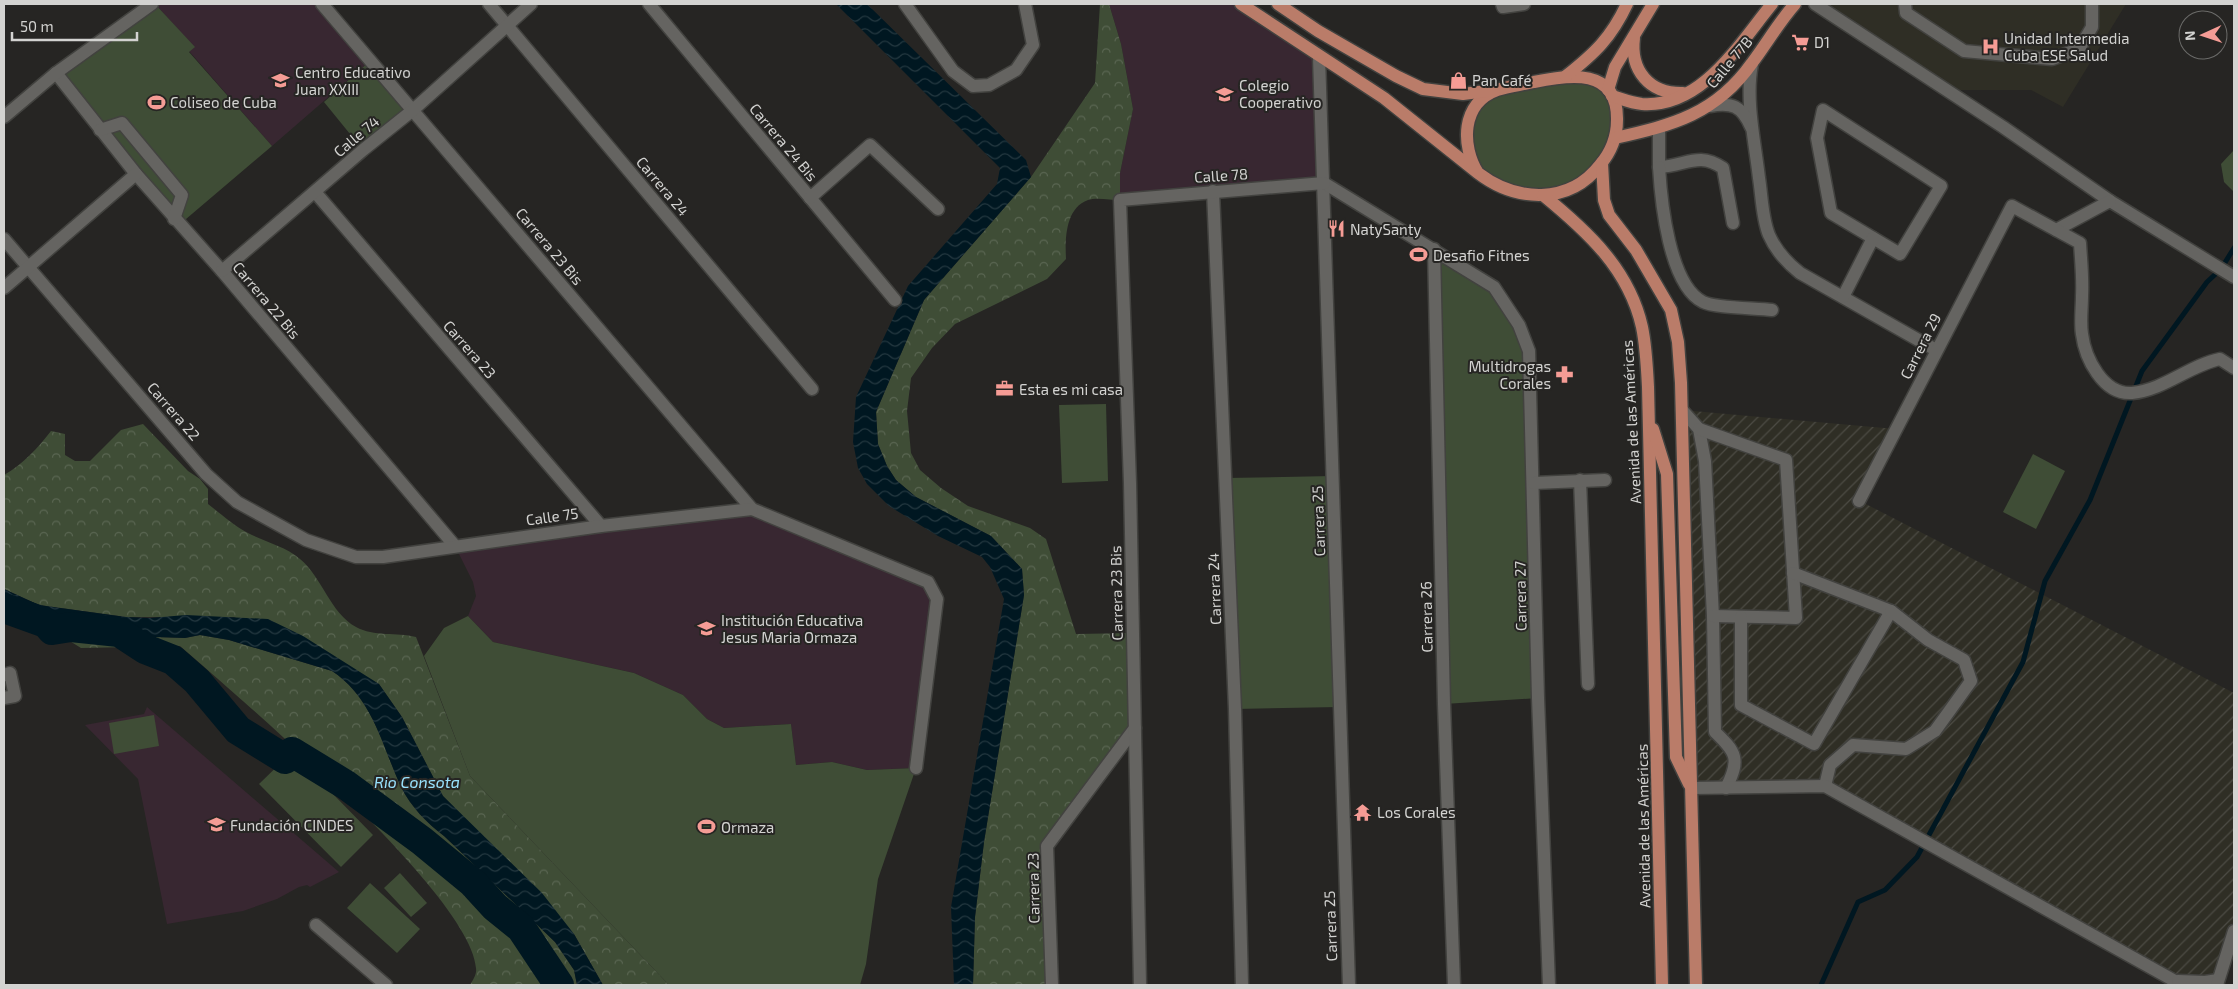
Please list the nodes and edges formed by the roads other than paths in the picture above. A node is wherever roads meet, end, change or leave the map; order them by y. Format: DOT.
graph roads {
  1 [pos="152,4"];
  2 [pos="322,4"];
  3 [pos="489,4"];
  4 [pos="531,4"];
  5 [pos="648,4"];
  6 [pos="905,4"];
  7 [pos="1025,4"];
  8 [pos="1241,4"];
  9 [pos="1278,4"];
  10 [pos="1524,4"];
  11 [pos="1627,4"];
  12 [pos="1653,4"];
  13 [pos="1795,4"];
  14 [pos="1815,4"];
  15 [pos="1905,4"];
  16 [pos="2092,4"];
  17 [pos="1502,5"];
  18 [pos="1770,6"];
  19 [pos="507,25"];
  20 [pos="1634,38"];
  21 [pos="1319,56"];
  22 [pos="1752,64"];
  23 [pos="56,74"];
  24 [pos="1566,76"];
  25 [pos="1496,90"];
  26 [pos="1610,93"];
  27 [pos="1686,93"];
  28 [pos="1710,106"];
  29 [pos="413,110"];
  30 [pos="4,117"];
  31 [pos="1659,128"];
  32 [pos="100,130"];
  33 [pos="1754,133"];
  34 [pos="1615,138"];
  35 [pos="1602,163"];
  36 [pos="1659,167"];
  37 [pos="1478,173"];
  38 [pos="136,174"];
  39 [pos="1324,183"];
  40 [pos="1213,191"];
  41 [pos="315,192"];
  42 [pos="1543,195"];
  43 [pos="810,198"];
  44 [pos="1120,200"];
  45 [pos="2110,201"];
  46 [pos="938,209"];
  47 [pos="174,219"];
  48 [pos="1733,223"];
  49 [pos="2056,230"];
  50 [pos="1873,238"];
  51 [pos="4,239"];
  52 [pos="1434,248"];
  53 [pos="28,267"];
  54 [pos="222,271"];
  55 [pos="2234,277"];
  56 [pos="4,288"];
  57 [pos="1843,297"];
  58 [pos="895,300"];
  59 [pos="1772,310"];
  60 [pos="1936,350"];
  61 [pos="2234,368"];
  62 [pos="812,389"];
  63 [pos="1682,410"];
  64 [pos="1649,414"];
  65 [pos="1699,429"];
  66 [pos="1580,480"];
  67 [pos="1605,480"];
  68 [pos="1534,483"];
  69 [pos="1859,501"];
  70 [pos="752,509"];
  71 [pos="600,526"];
  72 [pos="455,546"];
  73 [pos="356,557"];
  74 [pos="1793,573"];
  75 [pos="1891,611"];
  76 [pos="1713,616"];
  77 [pos="1741,617"];
  78 [pos="4,675"];
  79 [pos="1588,684"];
  80 [pos="4,698"];
  81 [pos="1135,728"];
  82 [pos="916,768"];
  83 [pos="1825,786"];
  84 [pos="1692,788"];
  85 [pos="1726,788"];
  86 [pos="316,925"];
  87 [pos="2234,931"];
  88 [pos="2180,983"];
  89 [pos="2217,983"];
  90 [pos="386,985"];
  91 [pos="1052,985"];
  92 [pos="1140,985"];
  93 [pos="1242,985"];
  94 [pos="1349,985"];
  95 [pos="1454,985"];
  96 [pos="1549,985"];
  97 [pos="1662,985"];
  98 [pos="1696,985"];
  1 -- 23 [label="street"];
  2 -- 29 [label="street, Carrera 23 Bis"];
  3 -- 19 [label="street, Carrera 24"];
  4 -- 19 [label="street, Calle 74"];
  5 -- 43 [label="street, Carrera 24 Bis"];
  6 -- 7 [label="street"];
  8 -- 21 [label="main road"];
  9 -- 25 [label="main road"];
  10 -- 17 [label="street"];
  11 -- 24 [label="main road"];
  12 -- 20 [label="main road"];
  13 -- 22 [label="main road, Calle 77B"];
  14 -- 45 [label="street"];
  15 -- 16 [label="street"];
  18 -- 27 [label="main road, Calle 77B"];
  19 -- 29 [label="street, Calle 74"];
  19 -- 62 [label="street, Carrera 24"];
  20 -- 26 [label="main road"];
  20 -- 27 [label="main road"];
  21 -- 37 [label="main road"];
  21 -- 39 [label="street, Carrera 25"];
  22 -- 28 [label="main road, Calle 77B"];
  22 -- 33 [label="street"];
  23 -- 30 [label="street"];
  23 -- 32 [label="street, Carrera 22 Bis"];
  24 -- 25 [label="main road"];
  24 -- 26 [label="main road"];
  25 -- 37 [label="main road"];
  26 -- 27 [label="main road, Calle 77B"];
  26 -- 34 [label="main road"];
  28 -- 31 [label="main road, Calle 77B"];
  28 -- 33 [label="street"];
  29 -- 41 [label="street, Calle 74"];
  29 -- 70 [label="street, Carrera 23 Bis"];
  31 -- 34 [label="main road, Calle 77B"];
  31 -- 36 [label="street"];
  32 -- 38 [label="street, Carrera 22 Bis"];
  32 -- 47 [label="street"];
  33 -- 57 [label="street"];
  34 -- 35 [label="main road"];
  35 -- 42 [label="main road"];
  35 -- 63 [label="main road"];
  36 -- 48 [label="street"];
  36 -- 59 [label="street"];
  37 -- 42 [label="main road"];
  38 -- 47 [label="street, Carrera 22 Bis"];
  38 -- 53 [label="street"];
  39 -- 40 [label="street, Calle 78"];
  39 -- 52 [label="street, Carrera 27"];
  39 -- 94 [label="street, Carrera 25"];
  40 -- 44 [label="street, Calle 78"];
  40 -- 93 [label="street, Carrera 24"];
  41 -- 54 [label="street, Calle 74"];
  41 -- 71 [label="street, Carrera 23"];
  42 -- 64 [label="main road, Avenida de las Américas"];
  43 -- 46 [label="street"];
  43 -- 58 [label="street, Carrera 24 Bis"];
  44 -- 81 [label="street, Carrera 23 Bis"];
  45 -- 49 [label="street"];
  45 -- 55 [label="street"];
  47 -- 54 [label="street, Carrera 22 Bis"];
  49 -- 60 [label="street, Carrera 29"];
  49 -- 61 [label="street"];
  50 -- 50 [label="street"];
  50 -- 57 [label="street"];
  51 -- 53 [label="street, Carrera 22"];
  52 -- 68 [label="street, Carrera 27"];
  52 -- 95 [label="street, Carrera 26"];
  53 -- 56 [label="street"];
  53 -- 73 [label="street, Carrera 22"];
  54 -- 72 [label="street, Carrera 22 Bis"];
  57 -- 60 [label="street"];
  60 -- 69 [label="street, Carrera 29"];
  63 -- 65 [label="street"];
  63 -- 84 [label="main road"];
  64 -- 84 [label="main road"];
  64 -- 97 [label="main road, Avenida de las Américas"];
  65 -- 74 [label="street"];
  65 -- 76 [label="street"];
  66 -- 67 [label="street"];
  66 -- 68 [label="street"];
  66 -- 79 [label="street"];
  68 -- 96 [label="street, Carrera 27"];
  70 -- 71 [label="street, Calle 75"];
  70 -- 82 [label="street"];
  71 -- 72 [label="street, Calle 75"];
  72 -- 73 [label="street, Calle 75"];
  74 -- 75 [label="street"];
  74 -- 77 [label="street"];
  75 -- 77 [label="street"];
  75 -- 83 [label="street"];
  76 -- 77 [label="street"];
  76 -- 85 [label="street"];
  78 -- 80 [label="street"];
  81 -- 91 [label="street, Carrera 23"];
  81 -- 92 [label="street, Carrera 23 Bis"];
  83 -- 85 [label="street"];
  83 -- 88 [label="street"];
  84 -- 85 [label="street"];
  84 -- 98 [label="main road"];
  86 -- 90 [label="street"];
  87 -- 89 [label="street"];
  88 -- 89 [label="street"];
}
